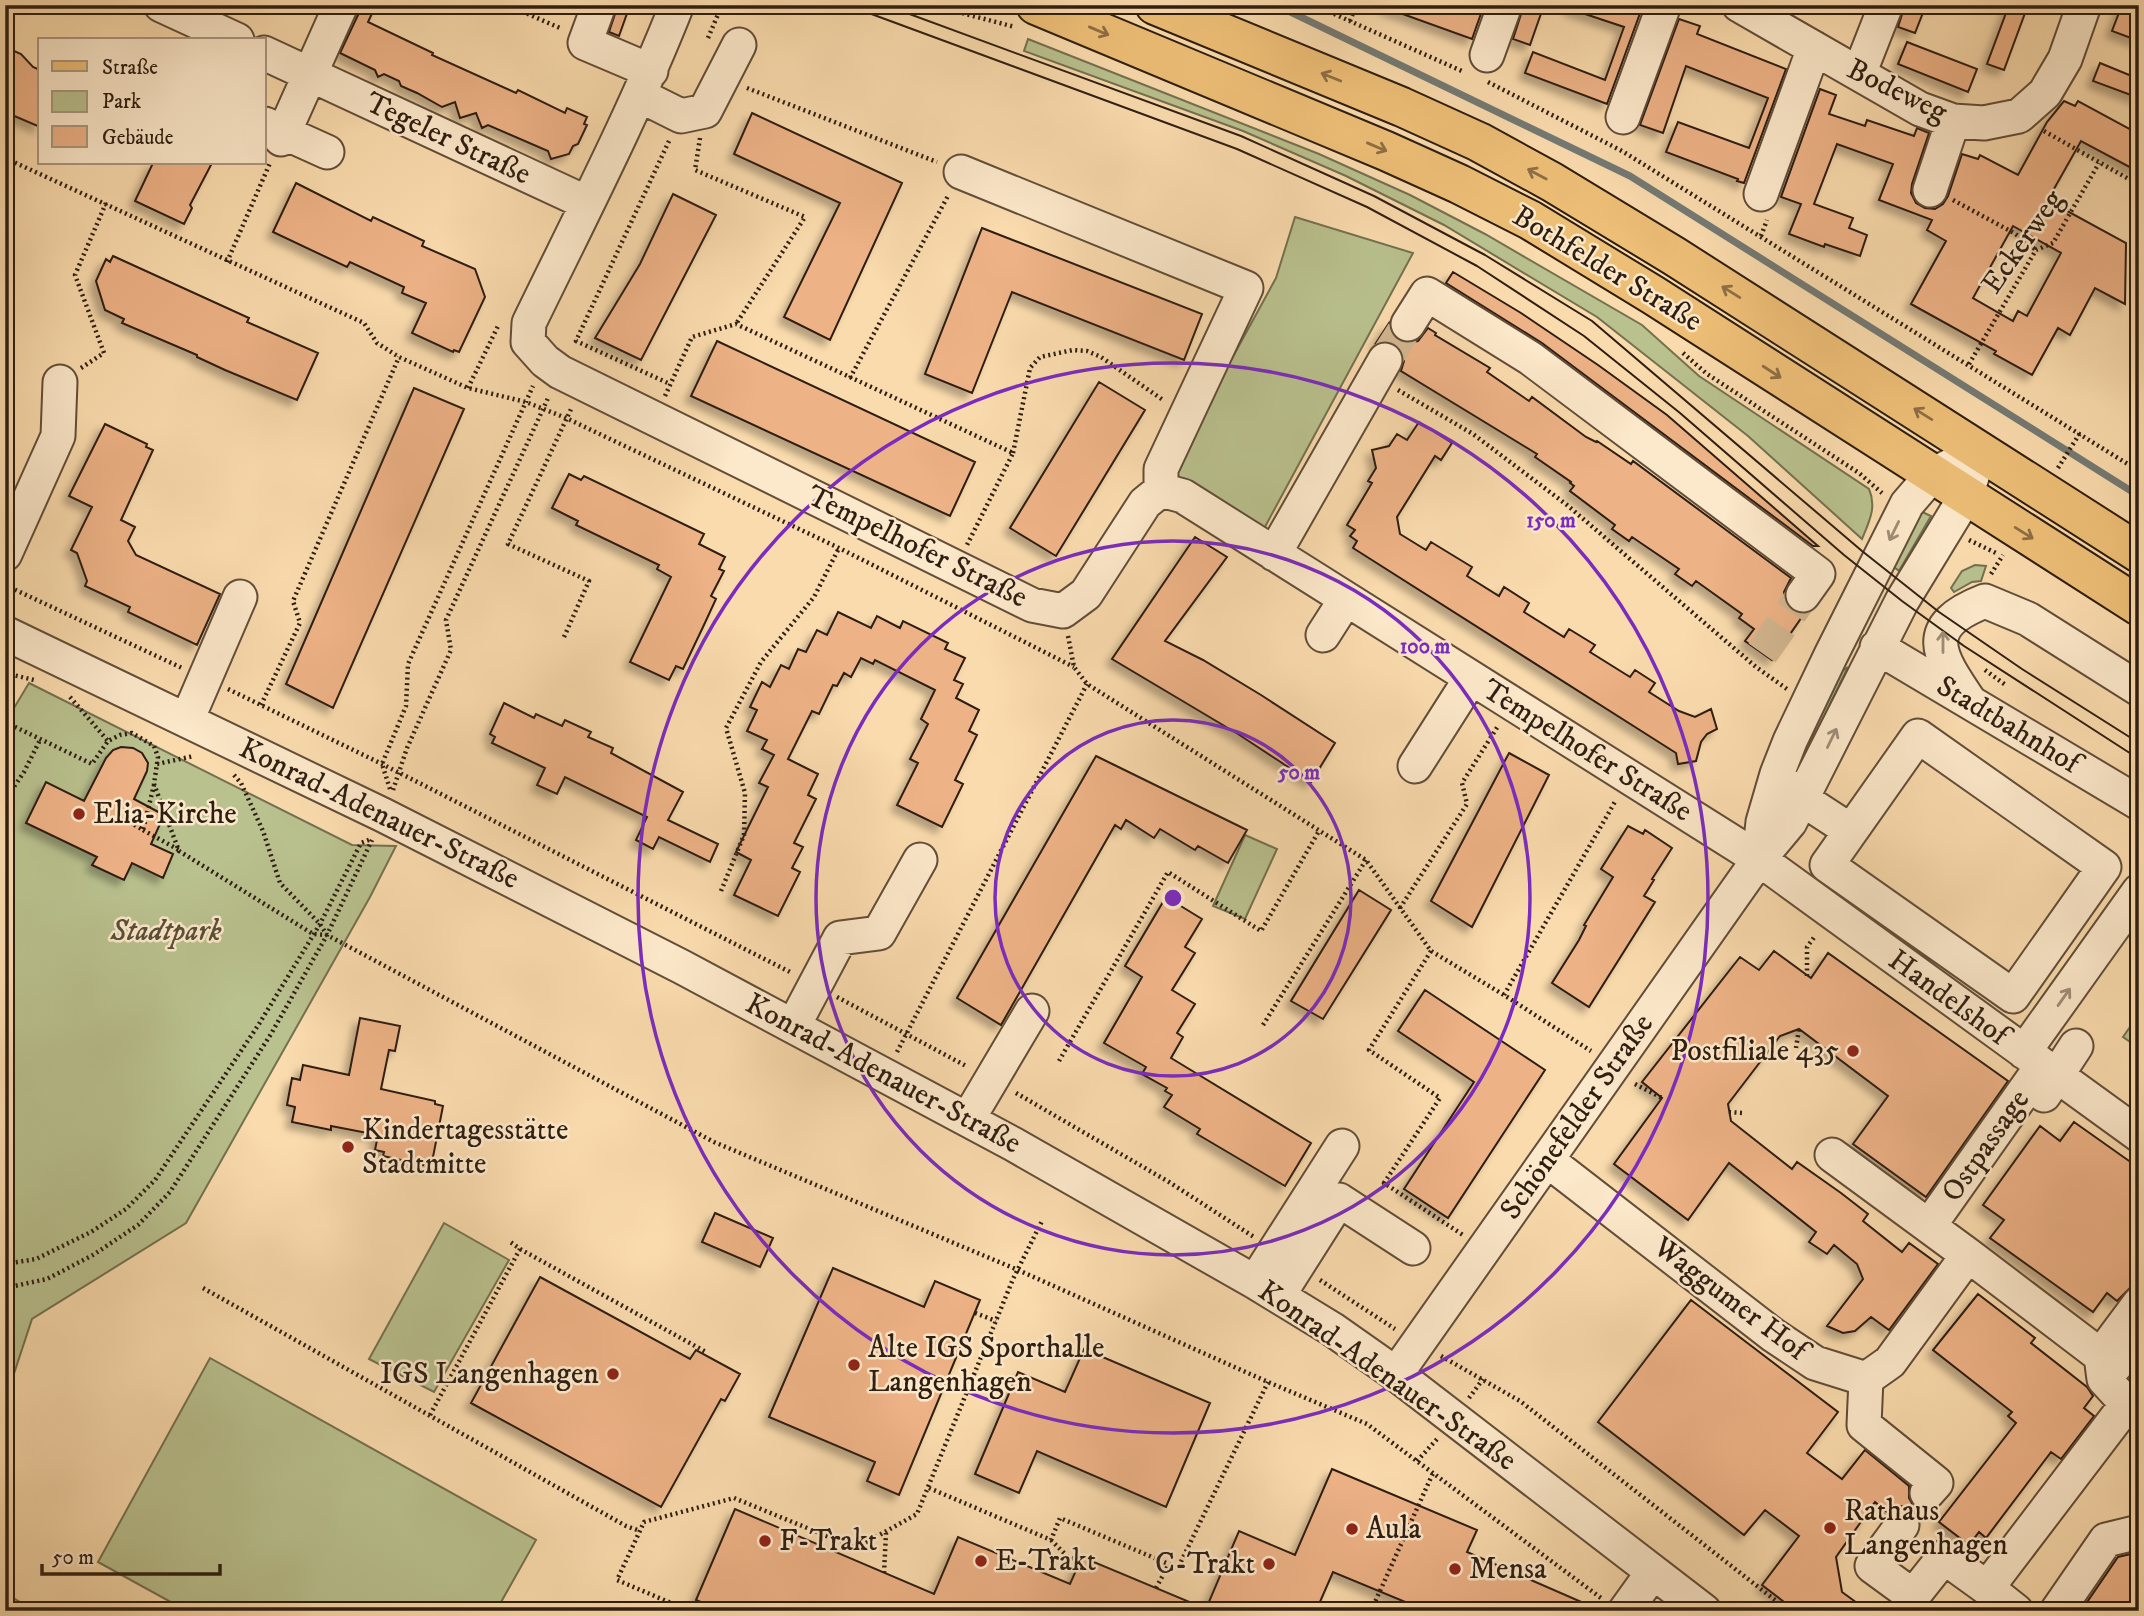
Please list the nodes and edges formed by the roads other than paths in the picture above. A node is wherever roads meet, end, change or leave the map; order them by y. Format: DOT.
graph roads {
  1 [pos="161,5"];
  2 [pos="341,5"];
  3 [pos="599,5"];
  4 [pos="677,5"];
  5 [pos="1155,5"];
  6 [pos="1505,5"];
  7 [pos="1664,5"];
  8 [pos="1739,5"];
  9 [pos="1886,5"];
  10 [pos="2084,5"];
  11 [pos="1027,17"];
  12 [pos="233,38"];
  13 [pos="739,44"];
  14 [pos="1814,48"];
  15 [pos="266,54"];
  16 [pos="1483,71"];
  17 [pos="310,74"];
  18 [pos="1859,74"];
  19 [pos="645,83"];
  20 [pos="1623,117"];
  21 [pos="1953,121"];
  22 [pos="276,137"];
  23 [pos="327,152"];
  24 [pos="961,172"];
  25 [pos="1930,190"];
  26 [pos="587,203"];
  27 [pos="1763,209"];
  28 [pos="1408,324"];
  29 [pos="1380,369"];
  30 [pos="60,382"];
  31 [pos="1980,451"];
  32 [pos="1932,475"];
  33 [pos="1161,490"];
  34 [pos="1956,511"];
  35 [pos="2139,553"];
  36 [pos="5,554"];
  37 [pos="1274,554"];
  38 [pos="1804,595"];
  39 [pos="240,597"];
  40 [pos="1346,598"];
  41 [pos="2136,611"];
  42 [pos="5,633"];
  43 [pos="1323,635"];
  44 [pos="1877,647"];
  45 [pos="1831,655"];
  46 [pos="1471,678"];
  47 [pos="2139,689"];
  48 [pos="1970,702"];
  49 [pos="187,720"];
  50 [pos="1415,765"];
  51 [pos="1777,774"];
  52 [pos="1802,799"];
  53 [pos="2139,803"];
  54 [pos="1851,831"];
  55 [pos="1759,859"];
  56 [pos="920,860"];
  57 [pos="2139,891"];
  58 [pos="821,932"];
  59 [pos="1967,964"];
  60 [pos="807,981"];
  61 [pos="1945,996"];
  62 [pos="1032,1011"];
  63 [pos="787,1022"];
  64 [pos="2076,1046"];
  65 [pos="2041,1065"];
  66 [pos="968,1119"];
  67 [pos="2139,1135"];
  68 [pos="1342,1146"];
  69 [pos="1832,1155"];
  70 [pos="1548,1160"];
  71 [pos="1996,1167"];
  72 [pos="1929,1226"];
  73 [pos="1413,1248"];
  74 [pos="1968,1255"];
  75 [pos="1286,1258"];
  76 [pos="1267,1289"];
  77 [pos="2139,1304"];
  78 [pos="2139,1338"];
  79 [pos="2102,1367"];
  80 [pos="1396,1374"];
  81 [pos="1866,1379"];
  82 [pos="1927,1493"];
  83 [pos="1902,1525"];
  84 [pos="2139,1532"];
  85 [pos="1653,1572"];
  86 [pos="1987,1588"];
  87 [pos="1616,1607"];
  88 [pos="1704,1611"];
  89 [pos="2016,1611"];
  90 [pos="2056,1611"];
  1 -- 12 [label="street"];
  2 -- 17 [label="street"];
  3 -- 19 [label="street"];
  4 -- 19 [label="street, Tempelhofer Straße"];
  31 -- 5 [label="main road, Bothfelder Straße, one-way"];
  6 -- 16 [label="street"];
  7 -- 20 [label="street"];
  8 -- 14 [label="street, Bodeweg"];
  9 -- 18 [label="street"];
  10 -- 21 [label="street, Bodeweg"];
  11 -- 32 [label="main road, Bothfelder Straße, one-way"];
  13 -- 19 [label="street"];
  14 -- 18 [label="street, Bodeweg"];
  14 -- 27 [label="street, Bodeweg"];
  15 -- 17 [label="street, Tegeler Straße"];
  17 -- 22 [label="street"];
  17 -- 26 [label="street, Tegeler Straße"];
  18 -- 21 [label="street, Bodeweg"];
  19 -- 26 [label="street, Tempelhofer Straße"];
  21 -- 25 [label="street"];
  22 -- 23 [label="street"];
  24 -- 33 [label="street"];
  26 -- 33 [label="street, Tempelhofer Straße"];
  28 -- 38 [label="street"];
  29 -- 37 [label="street"];
  30 -- 36 [label="street"];
  31 -- 32 [label="street, Schönefelder Straße"];
  31 -- 34 [label="street, Schönefelder Straße"];
  31 -- 35 [label="main road, Bothfelder Straße"];
  32 -- 34 [label="main road, Bothfelder Straße"];
  32 -- 45 [label="street, Schönefelder Straße, one-way"];
  33 -- 37 [label="street, Tempelhofer Straße"];
  34 -- 41 [label="main road, Bothfelder Straße, one-way"];
  34 -- 44 [label="street, Schönefelder Straße"];
  37 -- 40 [label="street, Tempelhofer Straße"];
  39 -- 49 [label="street"];
  40 -- 43 [label="street"];
  40 -- 46 [label="street, Tempelhofer Straße"];
  42 -- 49 [label="street, Konrad-Adenauer-Straße"];
  44 -- 45 [label="street"];
  44 -- 48 [label="street, Stadtbahnhof"];
  52 -- 44 [label="street, Schönefelder Straße, one-way"];
  45 -- 51 [label="street, Schönefelder Straße"];
  46 -- 50 [label="street"];
  46 -- 55 [label="street, Tempelhofer Straße"];
  48 -- 47 [label="street, one-way"];
  48 -- 53 [label="street, Stadtbahnhof"];
  49 -- 63 [label="street, Konrad-Adenauer-Straße"];
  51 -- 52 [label="street"];
  51 -- 55 [label="street, Schönefelder Straße"];
  52 -- 54 [label="street"];
  52 -- 55 [label="street, Schönefelder Straße"];
  54 -- 59 [label="street"];
  54 -- 59 [label="street"];
  55 -- 61 [label="street, Handelshof"];
  55 -- 70 [label="street, Schönefelder Straße"];
  56 -- 60 [label="street"];
  65 -- 57 [label="street, one-way"];
  58 -- 60 [label="street"];
  59 -- 61 [label="street"];
  60 -- 63 [label="street"];
  61 -- 65 [label="street, Handelshof"];
  62 -- 66 [label="street"];
  63 -- 66 [label="street, Konrad-Adenauer-Straße"];
  64 -- 65 [label="street"];
  65 -- 67 [label="street, Handelshof"];
  65 -- 71 [label="street"];
  65 -- 72 [label="street, Ostpassage"];
  66 -- 76 [label="street, Konrad-Adenauer-Straße"];
  68 -- 75 [label="street"];
  69 -- 72 [label="street, Ostpassage"];
  70 -- 80 [label="street, Schönefelder Straße"];
  70 -- 81 [label="street, Waggumer Hof"];
  72 -- 74 [label="street, Ostpassage"];
  73 -- 75 [label="street"];
  74 -- 79 [label="street, Ostpassage"];
  74 -- 81 [label="street"];
  75 -- 76 [label="street"];
  76 -- 80 [label="street, Konrad-Adenauer-Straße"];
  77 -- 79 [label="street"];
  78 -- 79 [label="street"];
  79 -- 86 [label="street, Ostpassage"];
  80 -- 85 [label="street, Konrad-Adenauer-Straße"];
  81 -- 82 [label="street"];
  83 -- 86 [label="street"];
  84 -- 90 [label="street"];
  85 -- 87 [label="street"];
  85 -- 88 [label="street, Konrad-Adenauer-Straße"];
  86 -- 89 [label="street"];
}
